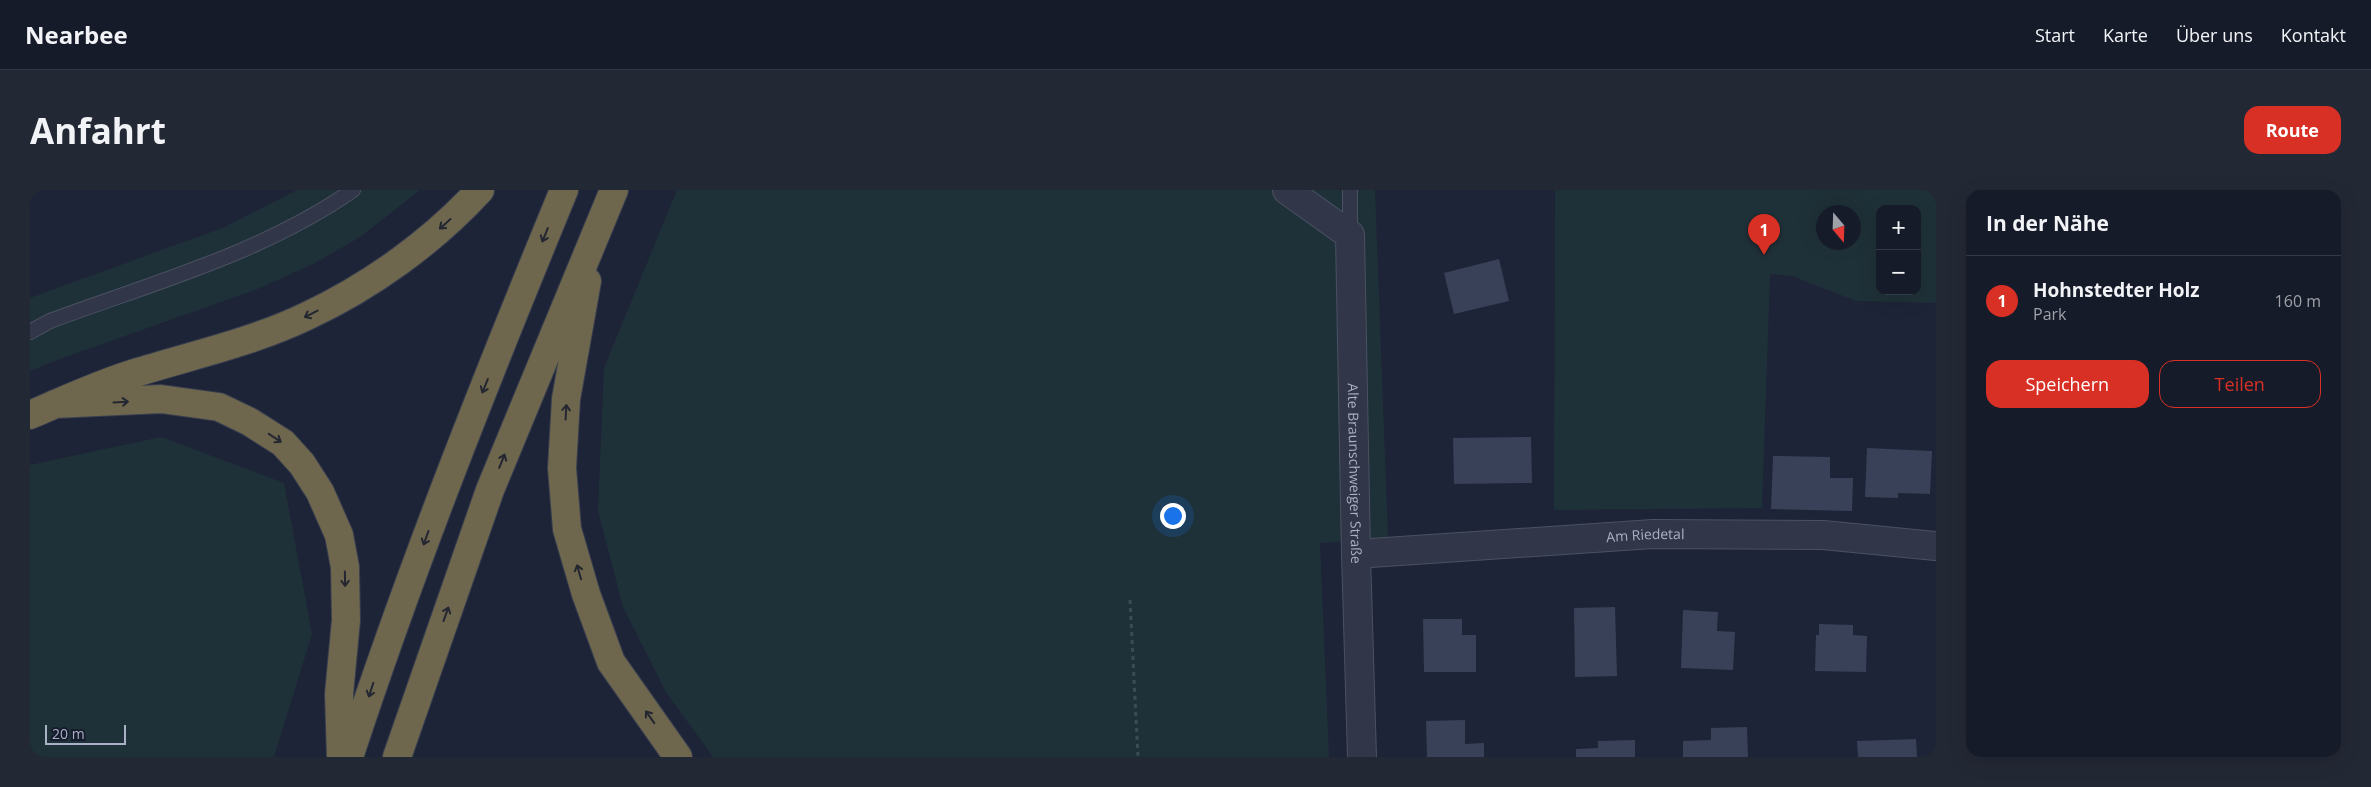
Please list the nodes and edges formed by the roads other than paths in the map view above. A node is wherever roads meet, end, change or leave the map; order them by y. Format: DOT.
graph roads {
  1 [pos="353,190"];
  2 [pos="480,190"];
  3 [pos="564,190"];
  4 [pos="614,190"];
  5 [pos="1350,190"];
  6 [pos="1299,195"];
  7 [pos="597,227"];
  8 [pos="1350,235"];
  9 [pos="30,332"];
  10 [pos="55,404"];
  11 [pos="30,415"];
  12 [pos="1936,546"];
  13 [pos="1356,554"];
  14 [pos="429,660"];
  15 [pos="341,757"];
  16 [pos="349,757"];
  17 [pos="396,757"];
  18 [pos="413,757"];
  19 [pos="678,757"];
  20 [pos="1362,757"];
  1 -- 9 [label="lane"];
  2 -- 10 [label="highway, one-way"];
  3 -- 16 [label="highway, one-way"];
  4 -- 7 [label="highway"];
  5 -- 8 [label="lane, Alte Braunschweiger Straße"];
  6 -- 8 [label="street"];
  14 -- 7 [label="highway, one-way"];
  19 -- 7 [label="highway, one-way"];
  8 -- 13 [label="street, Alte Braunschweiger Straße"];
  10 -- 11 [label="highway"];
  10 -- 15 [label="highway, one-way"];
  12 -- 13 [label="street, Am Riedetal"];
  13 -- 20 [label="street, Alte Braunschweiger Straße"];
  14 -- 17 [label="highway"];
  14 -- 18 [label="highway"];
}
